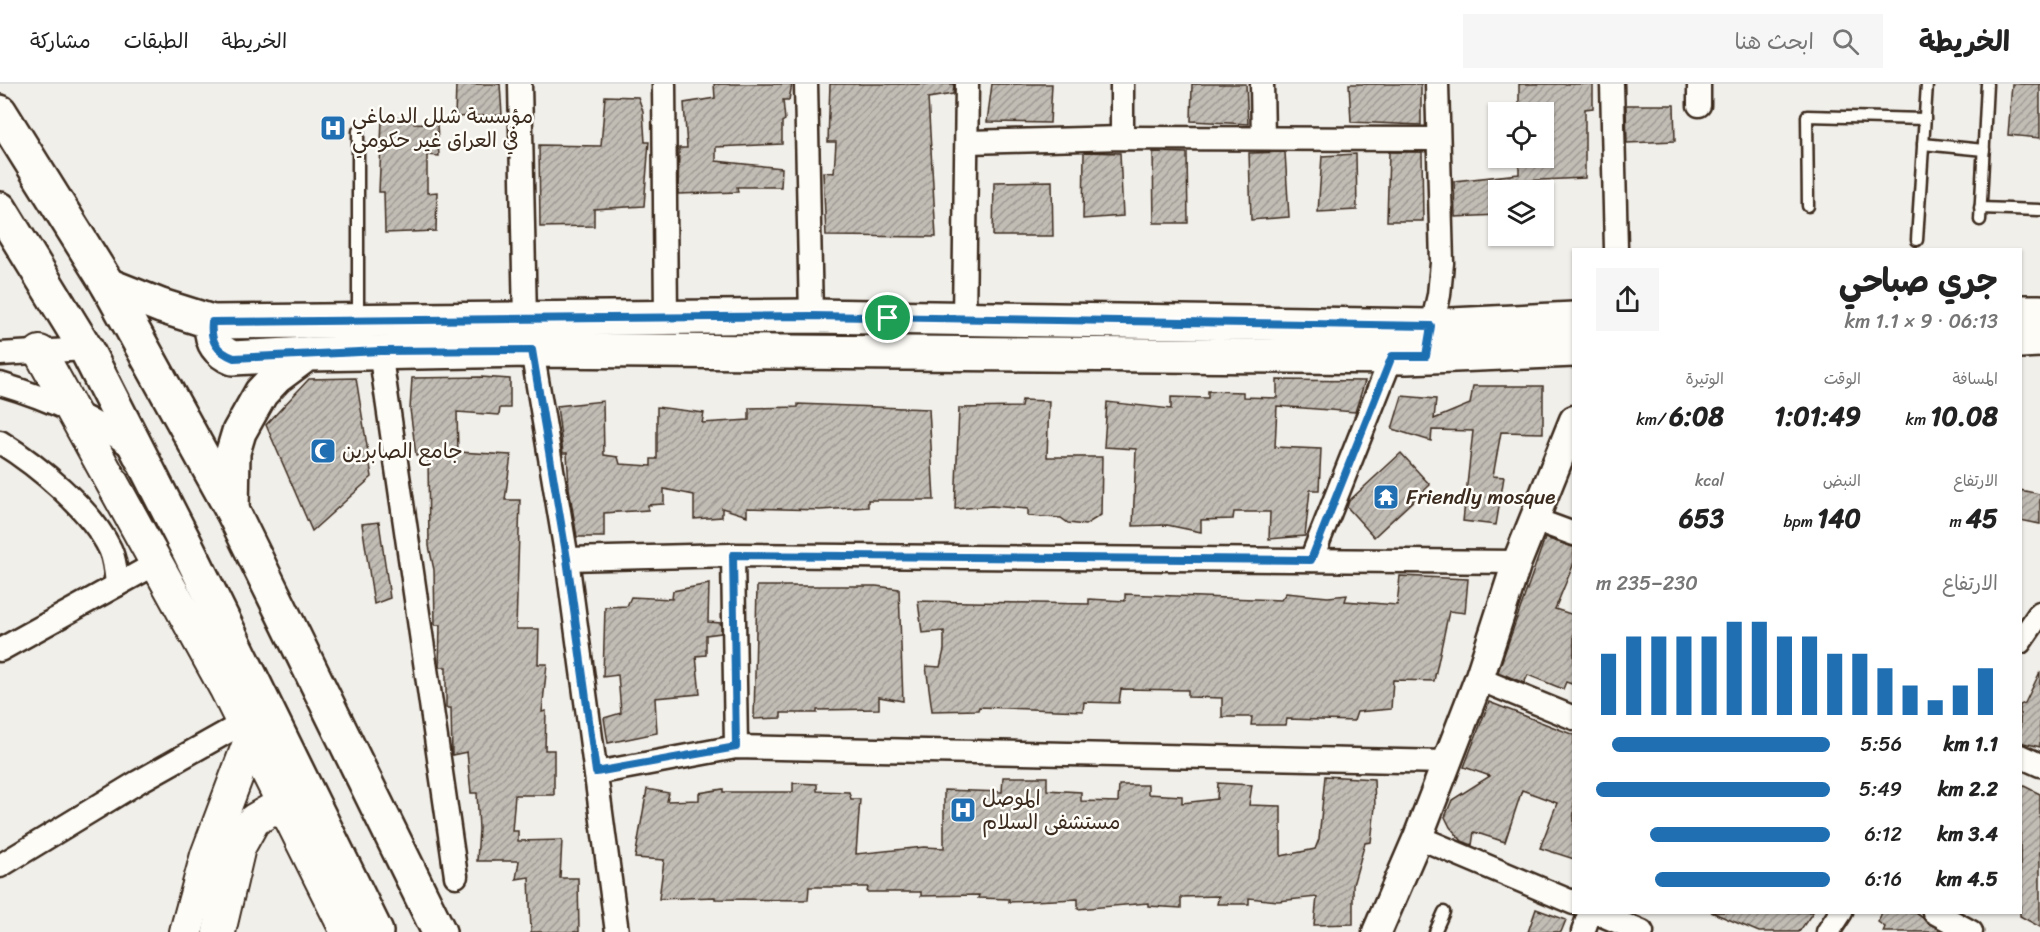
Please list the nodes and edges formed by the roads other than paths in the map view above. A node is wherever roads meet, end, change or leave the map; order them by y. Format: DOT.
graph roads {
  1 [pos="520,84"];
  2 [pos="664,84"];
  3 [pos="806,84"];
  4 [pos="967,84"];
  5 [pos="1122,84"];
  6 [pos="1262,84"];
  7 [pos="1437,84"];
  8 [pos="1612,84"];
  9 [pos="1927,84"];
  10 [pos="1987,84"];
  11 [pos="0,112"];
  12 [pos="1925,119"];
  13 [pos="358,131"];
  14 [pos="1122,138"];
  15 [pos="1263,138"];
  16 [pos="1438,140"];
  17 [pos="968,142"];
  18 [pos="1923,144"];
  19 [pos="1984,150"];
  20 [pos="1808,206"];
  21 [pos="1980,208"];
  22 [pos="0,209"];
  23 [pos="2040,210"];
  24 [pos="1980,220"];
  25 [pos="1917,240"];
  26 [pos="1616,248"];
  27 [pos="108,285"];
  28 [pos="2022,312"];
  29 [pos="2040,312"];
  30 [pos="811,316"];
  31 [pos="666,318"];
  32 [pos="1572,319"];
  33 [pos="964,320"];
  34 [pos="358,321"];
  35 [pos="212,322"];
  36 [pos="529,335"];
  37 [pos="2040,340"];
  38 [pos="1429,341"];
  39 [pos="2022,341"];
  40 [pos="86,349"];
  41 [pos="1572,350"];
  42 [pos="380,351"];
  43 [pos="40,352"];
  44 [pos="0,354"];
  45 [pos="307,354"];
  46 [pos="1392,356"];
  47 [pos="0,384"];
  48 [pos="73,412"];
  49 [pos="1572,425"];
  50 [pos="0,442"];
  51 [pos="138,453"];
  52 [pos="232,510"];
  53 [pos="1536,520"];
  54 [pos="1572,533"];
  55 [pos="733,555"];
  56 [pos="567,559"];
  57 [pos="1311,560"];
  58 [pos="1517,562"];
  59 [pos="157,563"];
  60 [pos="117,585"];
  61 [pos="2040,613"];
  62 [pos="2022,639"];
  63 [pos="0,650"];
  64 [pos="249,672"];
  65 [pos="1479,679"];
  66 [pos="1572,717"];
  67 [pos="247,731"];
  68 [pos="736,747"];
  69 [pos="2022,757"];
  70 [pos="1447,762"];
  71 [pos="2040,765"];
  72 [pos="596,772"];
  73 [pos="289,814"];
  74 [pos="1418,837"];
  75 [pos="338,855"];
  76 [pos="0,866"];
  77 [pos="456,876"];
  78 [pos="1572,902"];
  79 [pos="1443,912"];
  80 [pos="1589,914"];
  81 [pos="1600,914"];
  82 [pos="1840,914"];
  83 [pos="1938,914"];
  84 [pos="186,932"];
  85 [pos="219,932"];
  86 [pos="347,932"];
  87 [pos="376,932"];
  88 [pos="439,932"];
  89 [pos="617,932"];
  90 [pos="1377,932"];
  91 [pos="1435,932"];
  92 [pos="1583,932"];
  93 [pos="1642,932"];
  94 [pos="1828,932"];
  95 [pos="1971,932"];
  1 -- 36 [label="street"];
  2 -- 31 [label="street"];
  3 -- 30 [label="street"];
  4 -- 17 [label="street"];
  5 -- 14 [label="street"];
  6 -- 15 [label="street"];
  7 -- 16 [label="street"];
  8 -- 26 [label="street"];
  9 -- 12 [label="lane"];
  10 -- 19 [label="lane"];
  11 -- 27 [label="main road"];
  12 -- 18 [label="lane"];
  12 -- 20 [label="lane"];
  13 -- 34 [label="lane"];
  14 -- 15 [label="street"];
  14 -- 17 [label="street"];
  15 -- 16 [label="street"];
  16 -- 38 [label="street"];
  17 -- 33 [label="street"];
  18 -- 19 [label="lane"];
  18 -- 25 [label="lane"];
  19 -- 21 [label="lane"];
  21 -- 23 [label="lane"];
  21 -- 24 [label="lane"];
  22 -- 40 [label="main road"];
  27 -- 35 [label="main road"];
  27 -- 52 [label="main road"];
  28 -- 29 [label="main road"];
  30 -- 31 [label="main road"];
  30 -- 33 [label="main road"];
  31 -- 36 [label="main road"];
  32 -- 38 [label="main road"];
  33 -- 38 [label="main road"];
  34 -- 35 [label="main road"];
  34 -- 36 [label="main road"];
  35 -- 45 [label="main road"];
  36 -- 42 [label="main road"];
  36 -- 46 [label="main road"];
  36 -- 56 [label="street"];
  37 -- 39 [label="main road"];
  38 -- 41 [label="main road"];
  38 -- 46 [label="main road"];
  40 -- 43 [label="street"];
  40 -- 51 [label="main road"];
  42 -- 45 [label="main road"];
  42 -- 77 [label="street"];
  43 -- 44 [label="street"];
  43 -- 48 [label="main road"];
  45 -- 52 [label="main road"];
  46 -- 57 [label="street"];
  47 -- 48 [label="street"];
  48 -- 51 [label="street"];
  48 -- 59 [label="main road"];
  49 -- 53 [label="street"];
  50 -- 60 [label="street"];
  51 -- 64 [label="main road"];
  52 -- 88 [label="main road"];
  53 -- 54 [label="street"];
  53 -- 58 [label="street"];
  55 -- 56 [label="street"];
  55 -- 57 [label="street"];
  55 -- 68 [label="street"];
  56 -- 72 [label="street"];
  57 -- 58 [label="street"];
  58 -- 65 [label="street"];
  59 -- 60 [label="street"];
  59 -- 67 [label="main road"];
  60 -- 63 [label="street"];
  61 -- 62 [label="street"];
  64 -- 67 [label="main road"];
  64 -- 75 [label="main road"];
  65 -- 66 [label="street"];
  65 -- 70 [label="street"];
  67 -- 73 [label="main road"];
  67 -- 76 [label="street"];
  67 -- 84 [label="main road"];
  68 -- 70 [label="street"];
  68 -- 72 [label="street"];
  69 -- 71 [label="street"];
  70 -- 74 [label="street"];
  72 -- 89 [label="street"];
  73 -- 75 [label="main road"];
  73 -- 85 [label="main road"];
  73 -- 86 [label="main road"];
  74 -- 78 [label="street"];
  74 -- 90 [label="street"];
  75 -- 87 [label="main road"];
  79 -- 91 [label="lane"];
  80 -- 92 [label="street"];
  81 -- 93 [label="street"];
  82 -- 94 [label="street"];
  83 -- 95 [label="street"];
}
